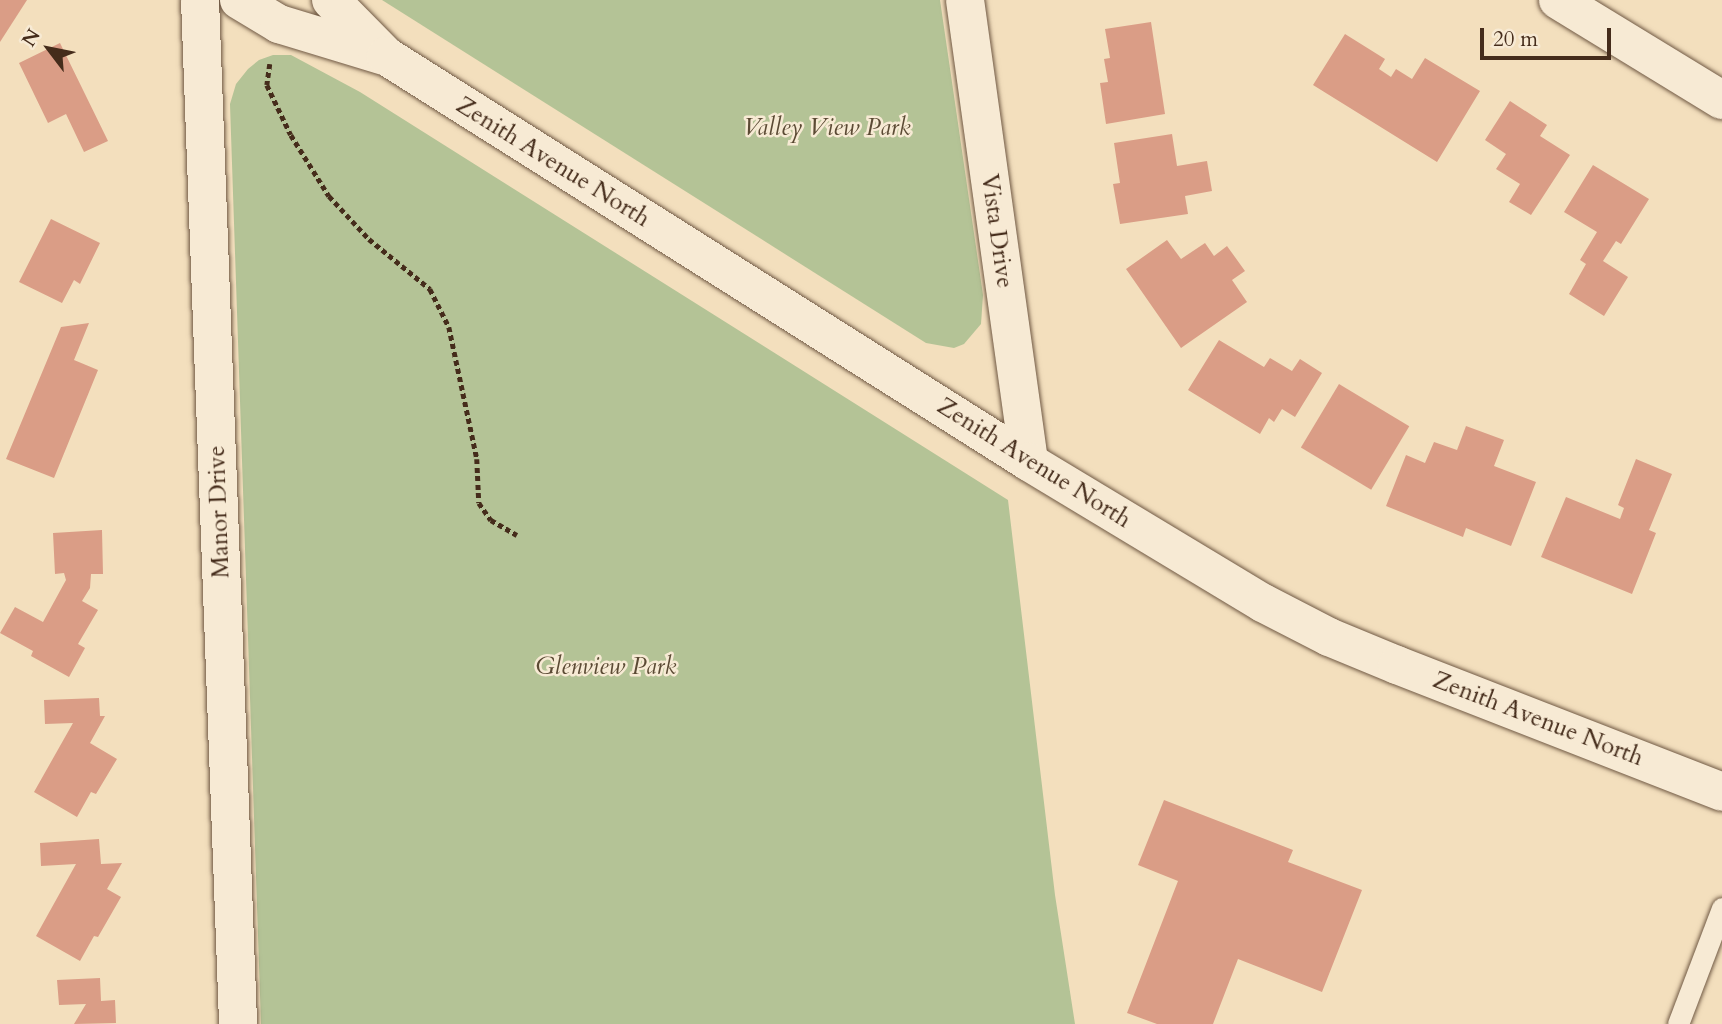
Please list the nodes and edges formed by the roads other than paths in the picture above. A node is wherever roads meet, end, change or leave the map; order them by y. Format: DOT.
graph roads {
  1 [pos="200,0"];
  2 [pos="239,0"];
  3 [pos="331,0"];
  4 [pos="965,0"];
  5 [pos="1558,0"];
  6 [pos="386,56"];
  7 [pos="1722,100"];
  8 [pos="1030,462"];
  9 [pos="1722,792"];
  10 [pos="1722,908"];
  11 [pos="238,1024"];
  12 [pos="1678,1024"];
  1 -- 11 [label="street, Manor Drive"];
  2 -- 6 [label="street, Zenith Avenue North"];
  3 -- 6 [label="street, Zenith Avenue North"];
  4 -- 8 [label="street, Vista Drive"];
  5 -- 7 [label="street"];
  6 -- 8 [label="street, Zenith Avenue North"];
  8 -- 9 [label="street, Zenith Avenue North"];
  10 -- 12 [label="lane"];
}
